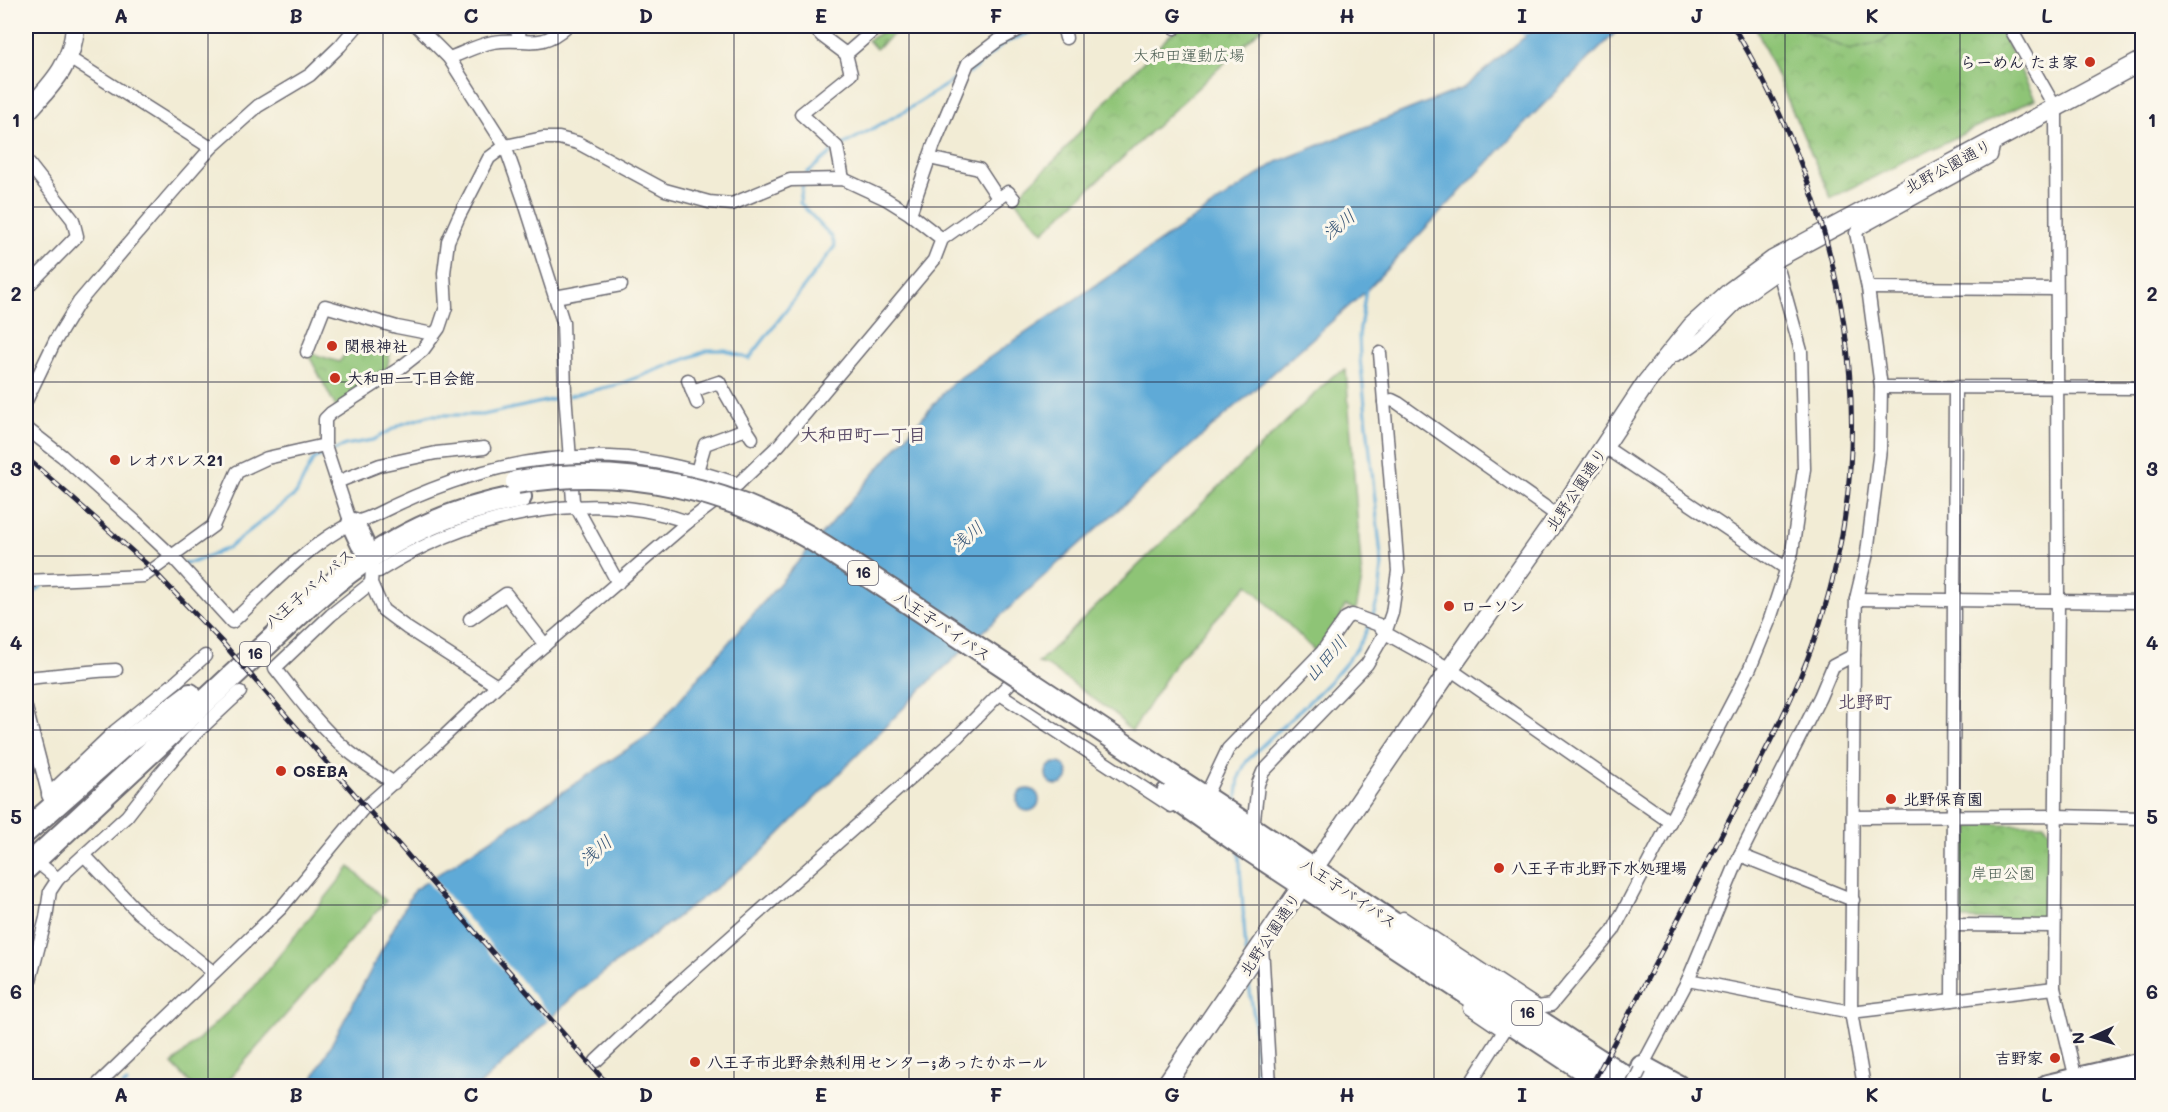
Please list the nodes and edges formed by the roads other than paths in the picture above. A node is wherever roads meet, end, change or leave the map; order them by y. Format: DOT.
graph roads {
  1 [pos="75,26"];
  2 [pos="357,26"];
  3 [pos="417,26"];
  4 [pos="512,26"];
  5 [pos="567,26"];
  6 [pos="812,26"];
  7 [pos="897,26"];
  8 [pos="1026,26"];
  9 [pos="2009,26"];
  10 [pos="520,39"];
  11 [pos="846,54"];
  12 [pos="69,58"];
  13 [pos="449,58"];
  14 [pos="2142,61"];
  15 [pos="2056,109"];
  16 [pos="26,113"];
  17 [pos="1994,142"];
  18 [pos="505,146"];
  19 [pos="211,148"];
  20 [pos="929,158"];
  21 [pos="26,160"];
  22 [pos="843,179"];
  23 [pos="998,198"];
  24 [pos="1014,199"];
  25 [pos="909,214"];
  26 [pos="942,239"];
  27 [pos="621,285"];
  28 [pos="26,288"];
  29 [pos="1868,288"];
  30 [pos="2056,289"];
  31 [pos="555,297"];
  32 [pos="434,334"];
  33 [pos="307,352"];
  34 [pos="1380,353"];
  35 [pos="1665,358"];
  36 [pos="1881,387"];
  37 [pos="1955,388"];
  38 [pos="2056,388"];
  39 [pos="2142,388"];
  40 [pos="692,392"];
  41 [pos="26,401"];
  42 [pos="1384,402"];
  43 [pos="26,428"];
  44 [pos="325,445"];
  45 [pos="1605,447"];
  46 [pos="484,448"];
  47 [pos="570,457"];
  48 [pos="697,471"];
  49 [pos="337,482"];
  50 [pos="738,483"];
  51 [pos="519,489"];
  52 [pos="498,501"];
  53 [pos="576,507"];
  54 [pos="1558,516"];
  55 [pos="688,522"];
  56 [pos="357,534"];
  57 [pos="171,555"];
  58 [pos="1787,569"];
  59 [pos="372,577"];
  60 [pos="26,581"];
  61 [pos="618,583"];
  62 [pos="1856,599"];
  63 [pos="1954,600"];
  64 [pos="2058,601"];
  65 [pos="2142,602"];
  66 [pos="470,620"];
  67 [pos="1382,629"];
  68 [pos="272,639"];
  69 [pos="545,645"];
  70 [pos="205,656"];
  71 [pos="1854,656"];
  72 [pos="1450,669"];
  73 [pos="117,670"];
  74 [pos="26,678"];
  75 [pos="497,686"];
  76 [pos="240,692"];
  77 [pos="1000,694"];
  78 [pos="193,702"];
  79 [pos="26,708"];
  80 [pos="393,783"];
  81 [pos="1169,785"];
  82 [pos="50,800"];
  83 [pos="1213,801"];
  84 [pos="2055,816"];
  85 [pos="1853,817"];
  86 [pos="1952,817"];
  87 [pos="2142,819"];
  88 [pos="1670,822"];
  89 [pos="26,831"];
  90 [pos="1242,833"];
  91 [pos="26,848"];
  92 [pos="84,855"];
  93 [pos="1740,855"];
  94 [pos="42,871"];
  95 [pos="1308,877"];
  96 [pos="26,882"];
  97 [pos="1853,900"];
  98 [pos="1366,904"];
  99 [pos="1952,925"];
  100 [pos="2054,926"];
  101 [pos="1384,938"];
  102 [pos="1258,950"];
  103 [pos="213,972"];
  104 [pos="1688,980"];
  105 [pos="2054,988"];
  106 [pos="26,996"];
  107 [pos="1952,1000"];
  108 [pos="1851,1012"];
  109 [pos="596,1061"];
  110 [pos="2142,1064"];
  111 [pos="1638,1078"];
  112 [pos="2076,1079"];
  113 [pos="2142,1083"];
  114 [pos="96,1086"];
  115 [pos="1165,1086"];
  116 [pos="1270,1086"];
  117 [pos="1469,1086"];
  118 [pos="1608,1086"];
  119 [pos="1677,1086"];
  120 [pos="1864,1086"];
  121 [pos="2048,1086"];
  122 [pos="2129,1086"];
  1 -- 12 [label="street"];
  2 -- 19 [label="street"];
  3 -- 13 [label="street"];
  4 -- 10 [label="street"];
  5 -- 10 [label="street"];
  6 -- 11 [label="street"];
  7 -- 11 [label="street"];
  8 -- 20 [label="street"];
  9 -- 15 [label="street"];
  10 -- 13 [label="street"];
  11 -- 22 [label="street"];
  12 -- 16 [label="street"];
  12 -- 19 [label="street"];
  13 -- 18 [label="street"];
  14 -- 15 [label="street, 北野公園通り"];
  15 -- 17 [label="street, 北野公園通り"];
  15 -- 30 [label="street"];
  17 -- 29 [label="street"];
  17 -- 35 [label="street, 北野公園通り"];
  18 -- 22 [label="street"];
  18 -- 31 [label="street"];
  18 -- 32 [label="street"];
  19 -- 41 [label="street"];
  20 -- 23 [label="street"];
  20 -- 25 [label="street"];
  21 -- 28 [label="street"];
  22 -- 25 [label="street"];
  23 -- 24 [label="street"];
  23 -- 26 [label="street"];
  25 -- 26 [label="street"];
  26 -- 50 [label="street"];
  27 -- 31 [label="street"];
  29 -- 30 [label="street"];
  29 -- 36 [label="street"];
  30 -- 38 [label="street"];
  31 -- 47 [label="street"];
  32 -- 33 [label="street"];
  32 -- 44 [label="street"];
  34 -- 42 [label="street"];
  35 -- 45 [label="street, 北野公園通り"];
  35 -- 58 [label="street"];
  36 -- 37 [label="street"];
  36 -- 62 [label="street"];
  37 -- 38 [label="street"];
  37 -- 63 [label="street"];
  38 -- 39 [label="street"];
  38 -- 64 [label="street"];
  40 -- 48 [label="street"];
  42 -- 54 [label="street"];
  42 -- 67 [label="street"];
  43 -- 57 [label="street"];
  44 -- 49 [label="street"];
  44 -- 57 [label="street"];
  45 -- 54 [label="street, 北野公園通り"];
  45 -- 58 [label="street"];
  46 -- 49 [label="street"];
  47 -- 48 [label="street"];
  47 -- 53 [label="street"];
  47 -- 56 [label="street"];
  48 -- 50 [label="street"];
  49 -- 56 [label="street"];
  50 -- 55 [label="street"];
  51 -- 52 [label="highway, 八王子バイパス / 16"];
  51 -- 56 [label="highway, 八王子バイパス / 16"];
  51 -- 81 [label="highway, 八王子バイパス / 16"];
  52 -- 59 [label="highway"];
  52 -- 68 [label="highway, 八王子バイパス / 16"];
  53 -- 55 [label="street"];
  53 -- 59 [label="street"];
  53 -- 61 [label="street"];
  54 -- 72 [label="street, 北野公園通り"];
  55 -- 61 [label="street"];
  56 -- 57 [label="street"];
  56 -- 78 [label="highway, 八王子バイパス / 16"];
  57 -- 60 [label="street"];
  58 -- 88 [label="street"];
  59 -- 68 [label="highway"];
  59 -- 75 [label="street"];
  59 -- 80 [label="street"];
  61 -- 69 [label="street"];
  62 -- 63 [label="street"];
  62 -- 71 [label="street"];
  63 -- 64 [label="street"];
  63 -- 86 [label="street"];
  64 -- 65 [label="street"];
  64 -- 84 [label="street"];
  66 -- 69 [label="street"];
  67 -- 72 [label="street"];
  67 -- 83 [label="street"];
  67 -- 90 [label="street"];
  68 -- 78 [label="highway, 八王子バイパス / 16"];
  69 -- 75 [label="street"];
  70 -- 82 [label="street"];
  71 -- 85 [label="street"];
  71 -- 93 [label="street"];
  72 -- 88 [label="street"];
  72 -- 95 [label="street, 北野公園通り"];
  73 -- 74 [label="street"];
  75 -- 80 [label="street"];
  76 -- 92 [label="street"];
  77 -- 83 [label="street"];
  77 -- 90 [label="street"];
  77 -- 109 [label="street"];
  78 -- 82 [label="highway, 16"];
  78 -- 91 [label="highway, 八王子バイパス / 16"];
  78 -- 94 [label="highway, 16"];
  79 -- 82 [label="street"];
  80 -- 103 [label="street"];
  81 -- 83 [label="highway, 八王子バイパス / 16"];
  81 -- 90 [label="highway, 八王子バイパス / 16"];
  82 -- 89 [label="highway, 16"];
  83 -- 90 [label="highway, 八王子バイパス / 16"];
  84 -- 86 [label="street"];
  84 -- 87 [label="street"];
  84 -- 100 [label="street"];
  85 -- 86 [label="street"];
  85 -- 97 [label="street"];
  86 -- 99 [label="street"];
  88 -- 98 [label="street"];
  90 -- 95 [label="highway, 八王子バイパス / 16"];
  92 -- 94 [label="street"];
  92 -- 103 [label="street"];
  93 -- 97 [label="street"];
  93 -- 104 [label="street"];
  94 -- 96 [label="highway, 16"];
  94 -- 106 [label="street"];
  95 -- 98 [label="highway, 八王子バイパス / 16"];
  95 -- 101 [label="highway, 八王子バイパス / 16"];
  95 -- 102 [label="street, 北野公園通り"];
  97 -- 108 [label="street"];
  98 -- 111 [label="highway, 八王子バイパス / 16"];
  99 -- 100 [label="street"];
  99 -- 107 [label="street"];
  100 -- 105 [label="street"];
  101 -- 117 [label="street"];
  101 -- 118 [label="highway, 八王子バイパス / 16"];
  102 -- 115 [label="street, 北野公園通り"];
  102 -- 116 [label="street"];
  103 -- 114 [label="street"];
  104 -- 108 [label="street"];
  104 -- 111 [label="street"];
  105 -- 107 [label="street"];
  105 -- 112 [label="street"];
  107 -- 108 [label="street"];
  108 -- 120 [label="street"];
  110 -- 112 [label="highway"];
  111 -- 119 [label="highway, 八王子バイパス"];
  112 -- 121 [label="highway"];
  113 -- 122 [label="highway"];
}
